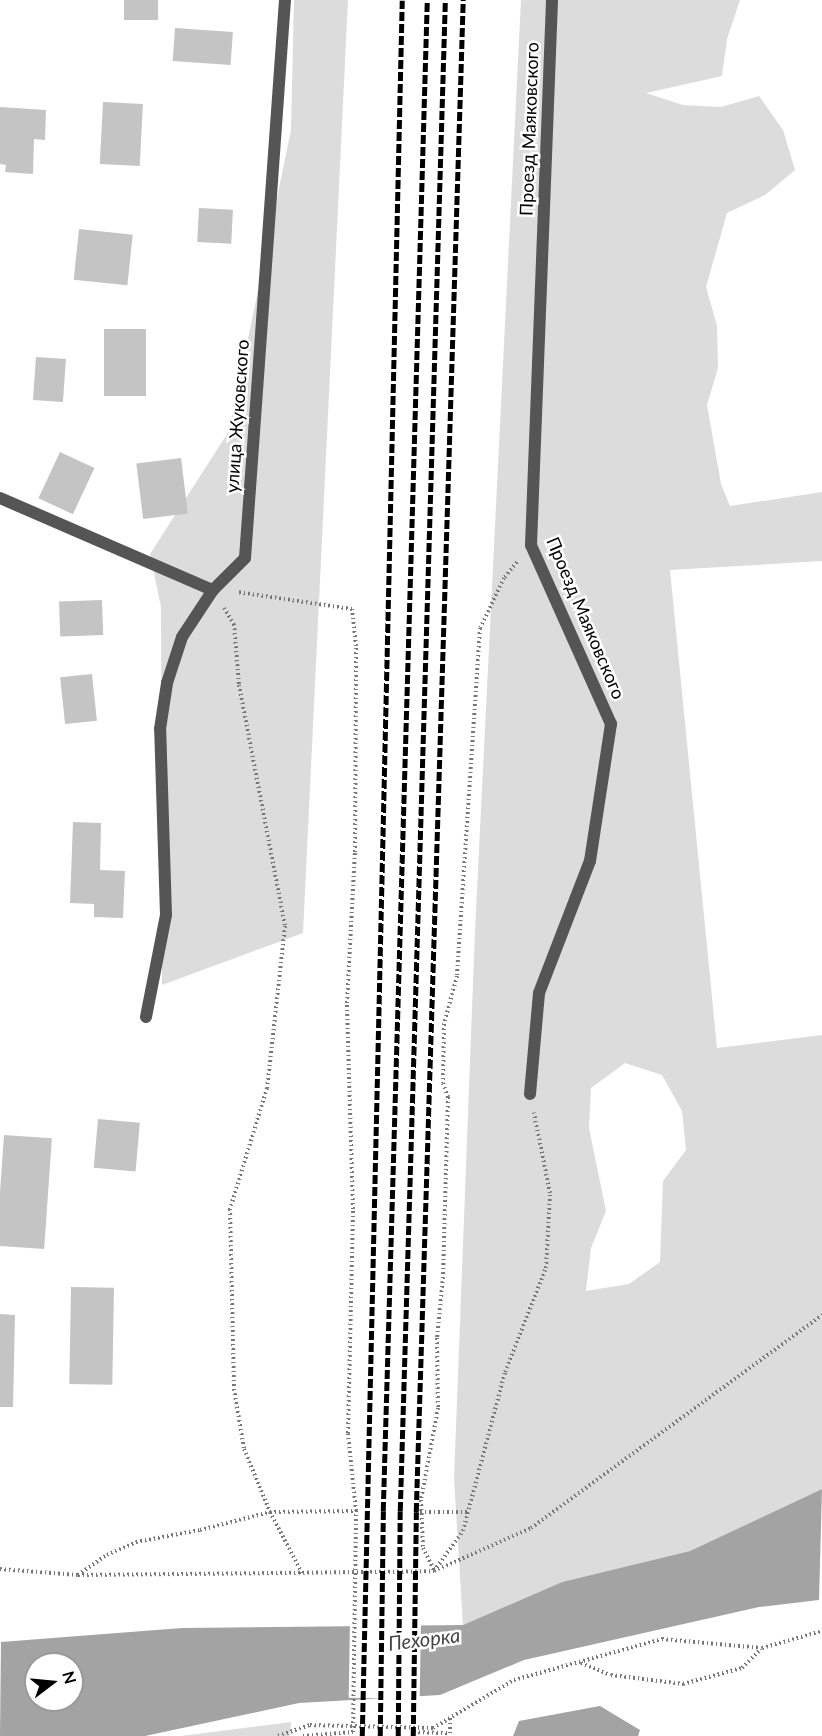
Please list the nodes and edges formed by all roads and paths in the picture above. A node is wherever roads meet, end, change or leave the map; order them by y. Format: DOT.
graph roads {
  1 [pos="285,0"];
  2 [pos="552,0"];
  3 [pos="0,498"];
  4 [pos="531,545"];
  5 [pos="213,590"];
  6 [pos="146,1017"];
  7 [pos="530,1094"];
  8 [pos="822,1315"];
  9 [pos="356,1511"];
  10 [pos="270,1512"];
  11 [pos="416,1512"];
  12 [pos="470,1512"];
  13 [pos="0,1569"];
  14 [pos="434,1571"];
  15 [pos="78,1575"];
  16 [pos="303,1575"];
  17 [pos="822,1631"];
  18 [pos="762,1648"];
  19 [pos="579,1662"];
  20 [pos="450,1718"];
  21 [pos="414,1732"];
  22 [pos="278,1736"];
  23 [pos="303,1736"];
  1 -- 5 [label="street, улица Жуковского"];
  2 -- 4 [label="street, Проезд Маяковского"];
  3 -- 5 [label="street"];
  4 -- 7 [label="street, Проезд Маяковского"];
  4 -- 14 [label="path"];
  5 -- 6 [label="street, улица Жуковского"];
  5 -- 9 [label="path"];
  5 -- 10 [label="path"];
  7 -- 12 [label="path"];
  8 -- 14 [label="path"];
  9 -- 10 [label="path"];
  9 -- 23 [label="path, bridge"];
  10 -- 15 [label="path"];
  10 -- 16 [label="path"];
  11 -- 12 [label="path"];
  12 -- 14 [label="path"];
  13 -- 15 [label="path"];
  14 -- 16 [label="path"];
  15 -- 16 [label="path"];
  17 -- 18 [label="path"];
  18 -- 19 [label="path"];
  18 -- 19 [label="path"];
  19 -- 20 [label="path"];
  20 -- 21 [label="path"];
  20 -- 22 [label="path"];
}
